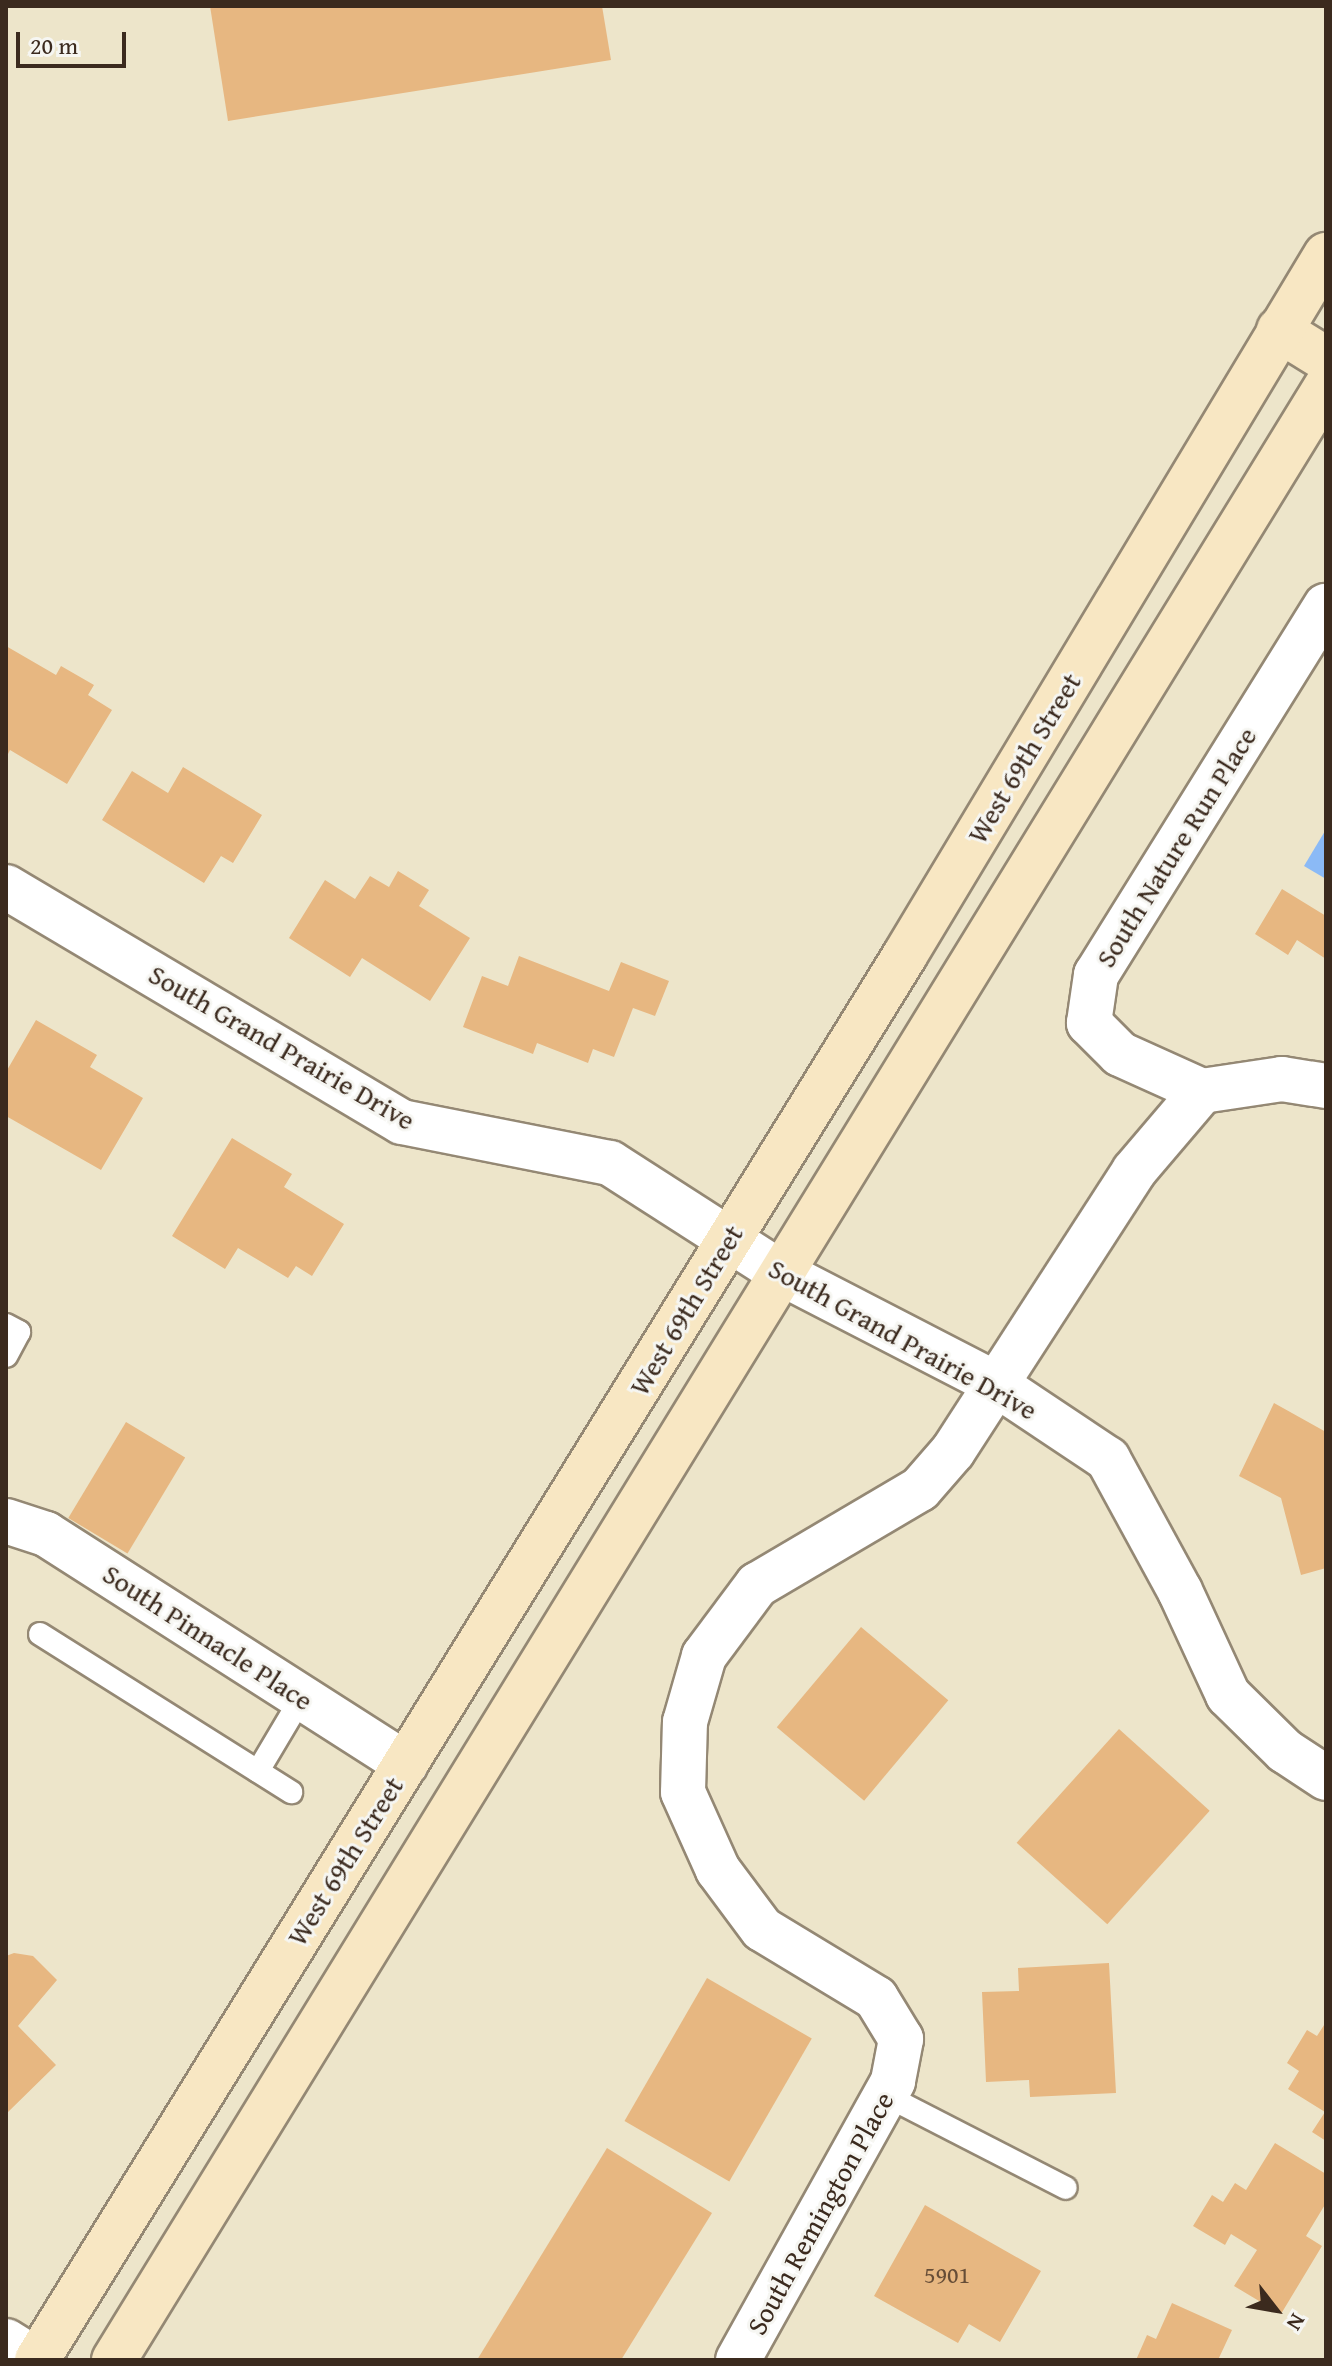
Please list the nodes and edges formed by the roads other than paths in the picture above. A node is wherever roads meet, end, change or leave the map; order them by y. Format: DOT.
graph roads {
  1 [pos="1326,255"];
  2 [pos="1279,330"];
  3 [pos="1326,359"];
  4 [pos="1326,387"];
  5 [pos="1326,606"];
  6 [pos="6,887"];
  7 [pos="1326,1086"];
  8 [pos="1202,1091"];
  9 [pos="728,1240"];
  10 [pos="783,1274"];
  11 [pos="6,1325"];
  12 [pos="6,1356"];
  13 [pos="994,1383"];
  14 [pos="6,1521"];
  15 [pos="40,1634"];
  16 [pos="302,1697"];
  17 [pos="406,1764"];
  18 [pos="258,1771"];
  19 [pos="1326,1778"];
  20 [pos="291,1792"];
  21 [pos="462,1796"];
  22 [pos="885,2095"];
  23 [pos="1066,2188"];
  24 [pos="6,2341"];
  25 [pos="36,2360"];
  26 [pos="114,2360"];
  27 [pos="738,2360"];
  1 -- 2 [label="main road, West 69th Street"];
  2 -- 3 [label="main road"];
  2 -- 9 [label="main road, West 69th Street"];
  4 -- 10 [label="main road"];
  5 -- 8 [label="street, South Nature Run Place"];
  6 -- 9 [label="street, South Grand Prairie Drive"];
  7 -- 8 [label="street"];
  8 -- 13 [label="street, South Remington Place"];
  9 -- 10 [label="street, South Grand Prairie Drive"];
  9 -- 17 [label="main road, West 69th Street"];
  10 -- 13 [label="street, South Grand Prairie Drive"];
  10 -- 21 [label="main road"];
  11 -- 12 [label="lane"];
  13 -- 19 [label="street, South Grand Prairie Drive"];
  13 -- 22 [label="street, South Remington Place"];
  14 -- 16 [label="street, South Pinnacle Place"];
  15 -- 18 [label="lane"];
  16 -- 17 [label="street, South Pinnacle Place"];
  16 -- 18 [label="lane"];
  17 -- 21 [label="main road"];
  17 -- 25 [label="main road, West 69th Street"];
  18 -- 20 [label="lane"];
  21 -- 26 [label="main road"];
  22 -- 23 [label="lane"];
  22 -- 27 [label="street, South Remington Place"];
  24 -- 25 [label="street"];
}
